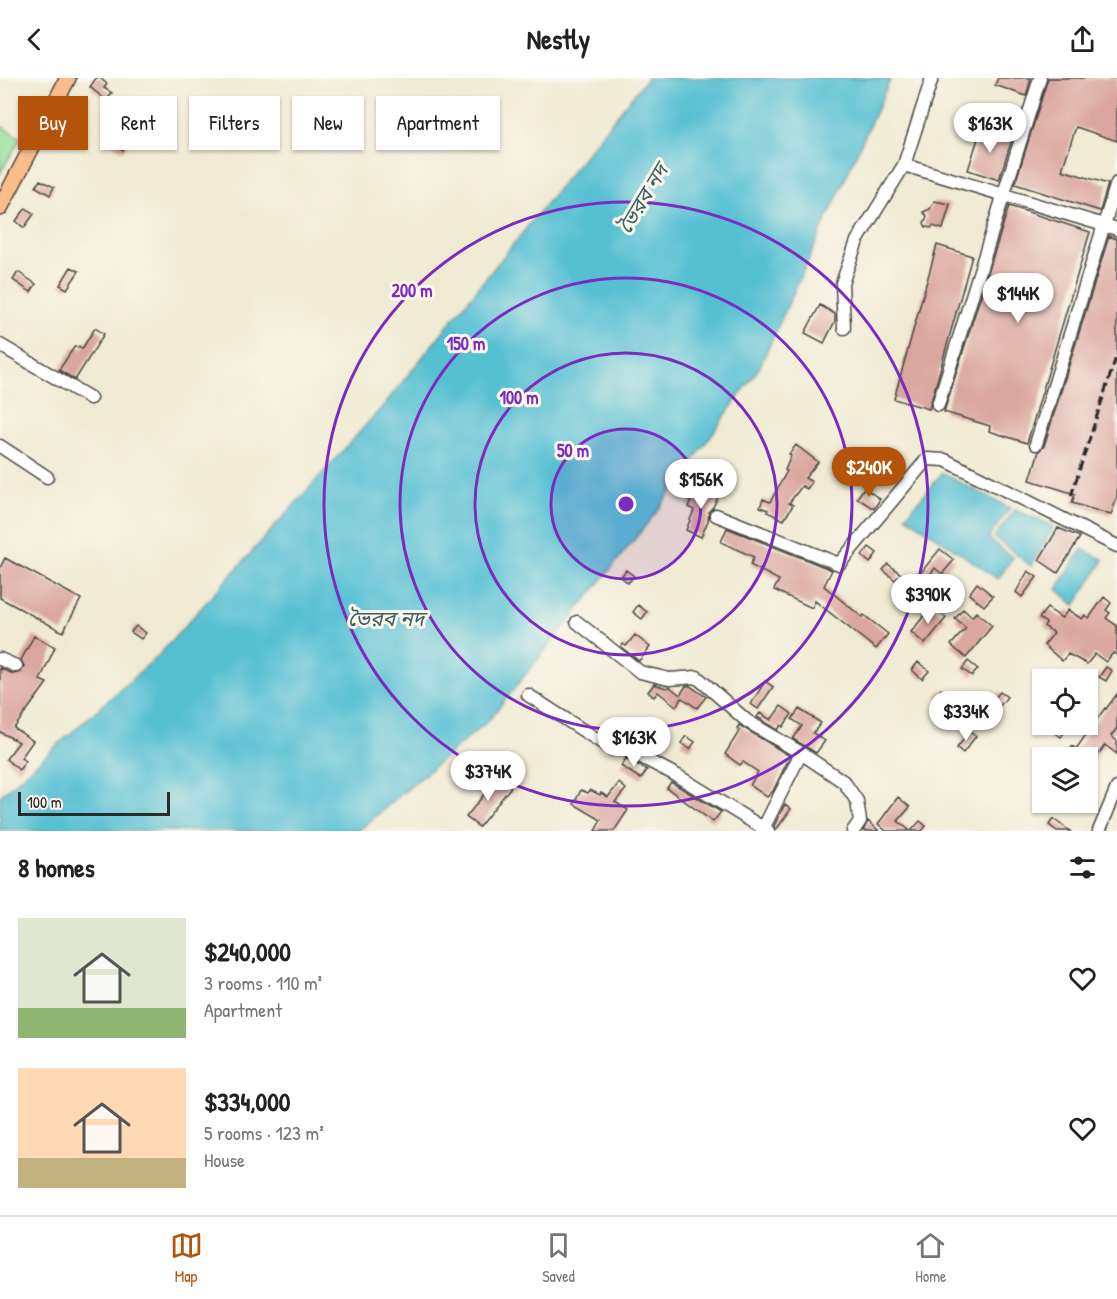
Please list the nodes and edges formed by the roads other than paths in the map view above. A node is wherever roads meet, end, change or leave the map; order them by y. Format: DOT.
graph roads {
  1 [pos="68,78"];
  2 [pos="932,78"];
  3 [pos="1040,78"];
  4 [pos="904,165"];
  5 [pos="1117,183"];
  6 [pos="1002,195"];
  7 [pos="0,208"];
  8 [pos="1104,225"];
  9 [pos="1117,229"];
  10 [pos="844,328"];
  11 [pos="0,345"];
  12 [pos="90,398"];
  13 [pos="938,405"];
  14 [pos="1036,444"];
  15 [pos="0,446"];
  16 [pos="47,477"];
  17 [pos="716,515"];
  18 [pos="1117,546"];
  19 [pos="577,622"];
  20 [pos="0,659"];
  21 [pos="16,666"];
  22 [pos="528,695"];
  23 [pos="801,753"];
  24 [pos="1116,793"];
  25 [pos="764,830"];
  26 [pos="853,831"];
  27 [pos="1099,831"];
  1 -- 7 [label="main road"];
  2 -- 4 [label="street"];
  3 -- 6 [label="street"];
  4 -- 6 [label="street"];
  4 -- 10 [label="street"];
  5 -- 8 [label="street"];
  6 -- 8 [label="street"];
  6 -- 13 [label="street"];
  8 -- 9 [label="street"];
  8 -- 14 [label="street"];
  11 -- 12 [label="street"];
  15 -- 16 [label="street"];
  17 -- 18 [label="street"];
  19 -- 23 [label="street"];
  20 -- 21 [label="street"];
  22 -- 25 [label="street"];
  23 -- 25 [label="street"];
  23 -- 26 [label="street"];
  24 -- 27 [label="street"];
}
